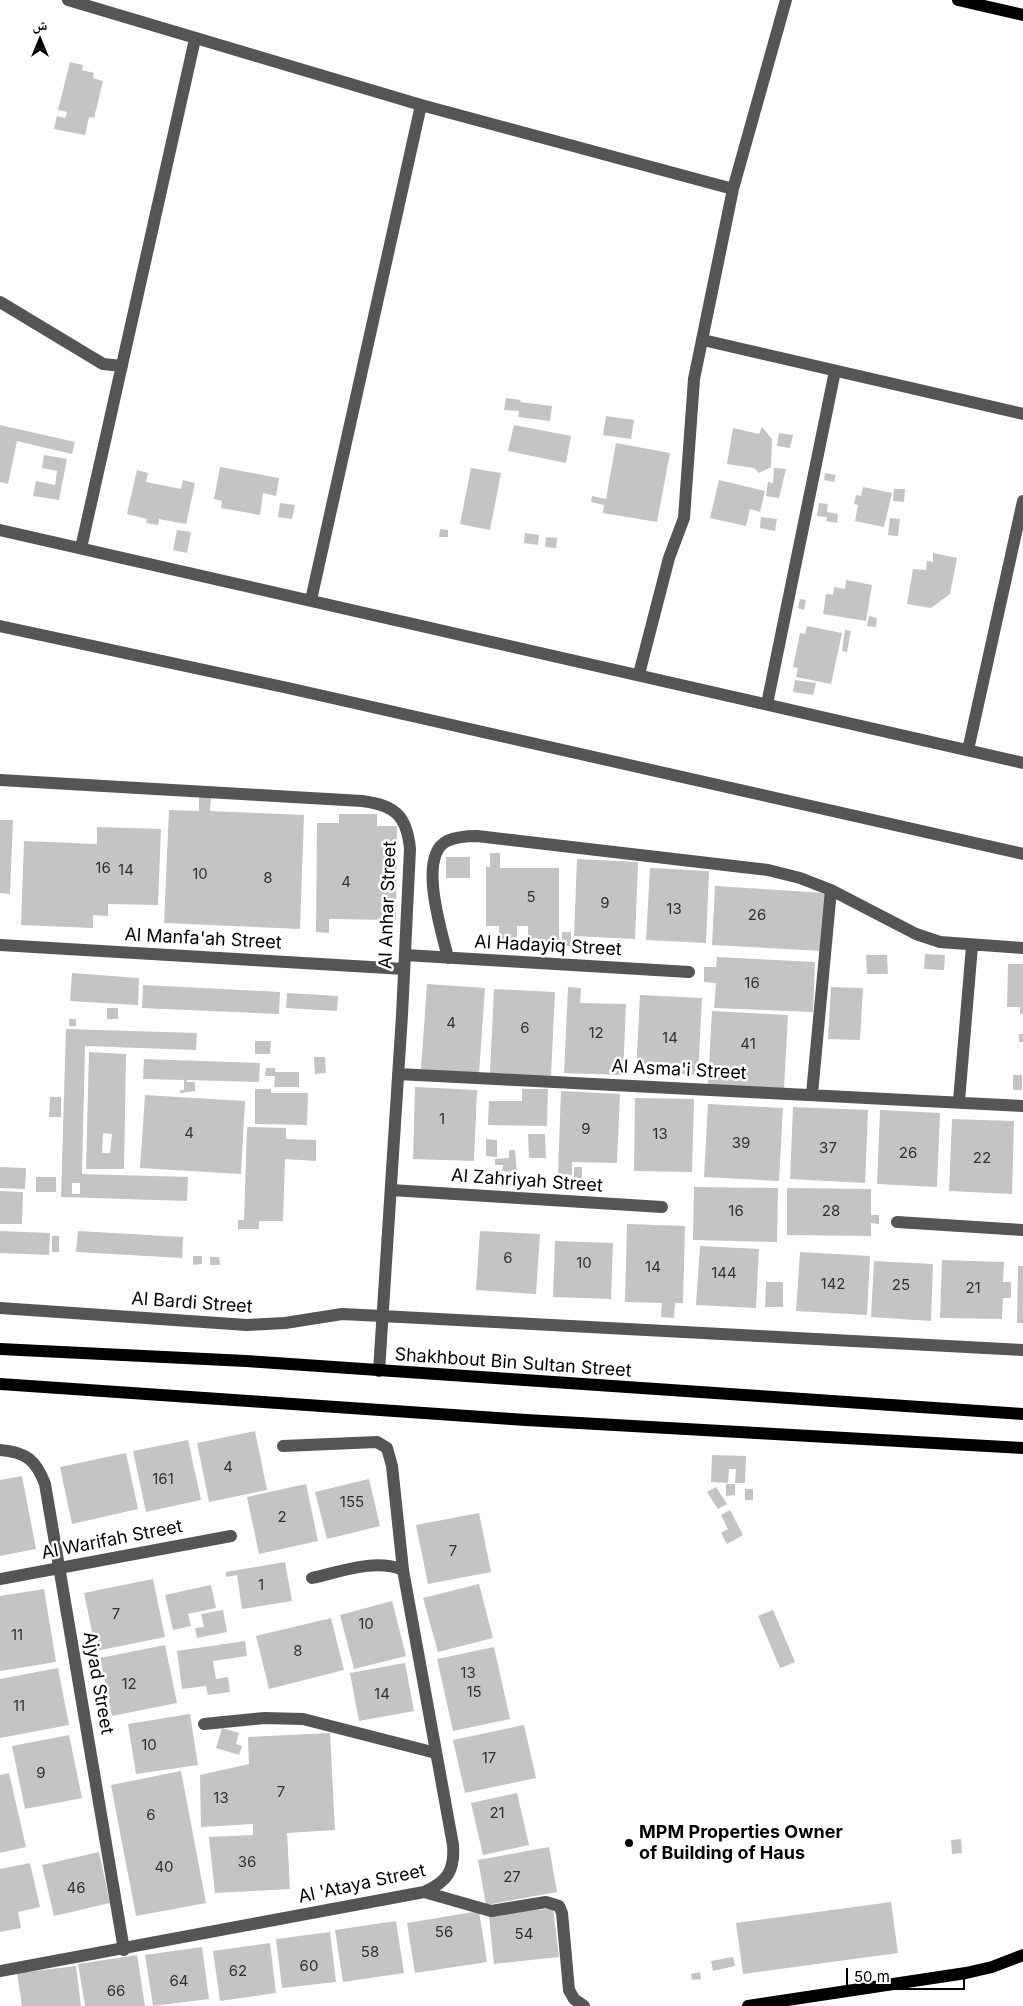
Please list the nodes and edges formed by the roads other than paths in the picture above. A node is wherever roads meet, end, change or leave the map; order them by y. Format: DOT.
graph roads {
  1 [pos="68,0"];
  2 [pos="786,0"];
  3 [pos="958,0"];
  4 [pos="1023,15"];
  5 [pos="194,39"];
  6 [pos="421,105"];
  7 [pos="733,189"];
  8 [pos="0,302"];
  9 [pos="703,340"];
  10 [pos="122,366"];
  11 [pos="835,371"];
  12 [pos="1023,414"];
  13 [pos="1023,500"];
  14 [pos="0,530"];
  15 [pos="81,548"];
  16 [pos="311,600"];
  17 [pos="0,626"];
  18 [pos="639,674"];
  19 [pos="767,704"];
  20 [pos="968,750"];
  21 [pos="1023,762"];
  22 [pos="0,780"];
  23 [pos="1023,854"];
  24 [pos="831,890"];
  25 [pos="0,945"];
  26 [pos="972,946"];
  27 [pos="1023,948"];
  28 [pos="405,955"];
  29 [pos="448,958"];
  30 [pos="404,969"];
  31 [pos="689,972"];
  32 [pos="398,1074"];
  33 [pos="812,1094"];
  34 [pos="959,1101"];
  35 [pos="1023,1106"];
  36 [pos="391,1190"];
  37 [pos="662,1207"];
  38 [pos="897,1222"];
  39 [pos="1023,1230"];
  40 [pos="0,1308"];
  41 [pos="382,1316"];
  42 [pos="0,1349"];
  43 [pos="1023,1350"];
  44 [pos="379,1371"];
  45 [pos="0,1384"];
  46 [pos="1023,1414"];
  47 [pos="283,1446"];
  48 [pos="1023,1448"];
  49 [pos="0,1450"];
  50 [pos="231,1536"];
  51 [pos="61,1568"];
  52 [pos="403,1570"];
  53 [pos="312,1578"];
  54 [pos="0,1580"];
  55 [pos="204,1724"];
  56 [pos="436,1753"];
  57 [pos="424,1892"];
  58 [pos="124,1950"];
  59 [pos="1023,1955"];
  60 [pos="0,1972"];
  61 [pos="584,2006"];
  62 [pos="748,2006"];
  1 -- 5 [label="street"];
  2 -- 7 [label="street"];
  3 -- 4 [label="main road"];
  5 -- 6 [label="street"];
  5 -- 10 [label="street"];
  6 -- 7 [label="street"];
  6 -- 16 [label="street"];
  7 -- 9 [label="street"];
  8 -- 10 [label="street"];
  9 -- 11 [label="street"];
  9 -- 18 [label="street"];
  10 -- 15 [label="street"];
  11 -- 12 [label="street"];
  11 -- 19 [label="street"];
  13 -- 20 [label="street"];
  14 -- 15 [label="street"];
  15 -- 16 [label="street"];
  16 -- 18 [label="street"];
  17 -- 23 [label="street"];
  18 -- 19 [label="street"];
  19 -- 20 [label="street"];
  20 -- 21 [label="street"];
  22 -- 28 [label="street, Al Anhar Street"];
  24 -- 26 [label="street"];
  24 -- 29 [label="street"];
  24 -- 33 [label="street"];
  25 -- 30 [label="street, Al Manfa'ah Street"];
  26 -- 27 [label="street"];
  26 -- 34 [label="street"];
  28 -- 29 [label="street, Al Hadayiq Street"];
  28 -- 30 [label="street, Al Anhar Street"];
  29 -- 31 [label="street, Al Hadayiq Street"];
  30 -- 32 [label="street, Al Anhar Street"];
  32 -- 33 [label="street, Al Asma'i Street"];
  32 -- 36 [label="street, Al Anhar Street"];
  33 -- 34 [label="street, Al Asma'i Street"];
  34 -- 35 [label="street, Al Asma'i Street"];
  36 -- 37 [label="street, Al Zahriyah Street"];
  36 -- 41 [label="street, Al Anhar Street"];
  38 -- 39 [label="street"];
  40 -- 41 [label="street, Al Bardi Street"];
  41 -- 43 [label="street, Al Bardi Street"];
  41 -- 44 [label="street, Al Anhar Street"];
  42 -- 44 [label="main road, Shakhbout Bin Sultan Street"];
  44 -- 46 [label="main road, Shakhbout Bin Sultan Street"];
  45 -- 48 [label="main road"];
  47 -- 52 [label="street, Al 'Ataya Street"];
  49 -- 51 [label="street, Ajyad Street"];
  50 -- 51 [label="street, Al Warifah Street"];
  51 -- 54 [label="street, Al Warifah Street"];
  51 -- 58 [label="street, Ajyad Street"];
  52 -- 53 [label="street"];
  52 -- 56 [label="street, Al 'Ataya Street"];
  55 -- 56 [label="street"];
  56 -- 57 [label="street, Al 'Ataya Street"];
  57 -- 58 [label="street, Al 'Ataya Street"];
  57 -- 61 [label="street"];
  58 -- 60 [label="street, Al 'Ataya Street"];
  59 -- 62 [label="main road"];
}
